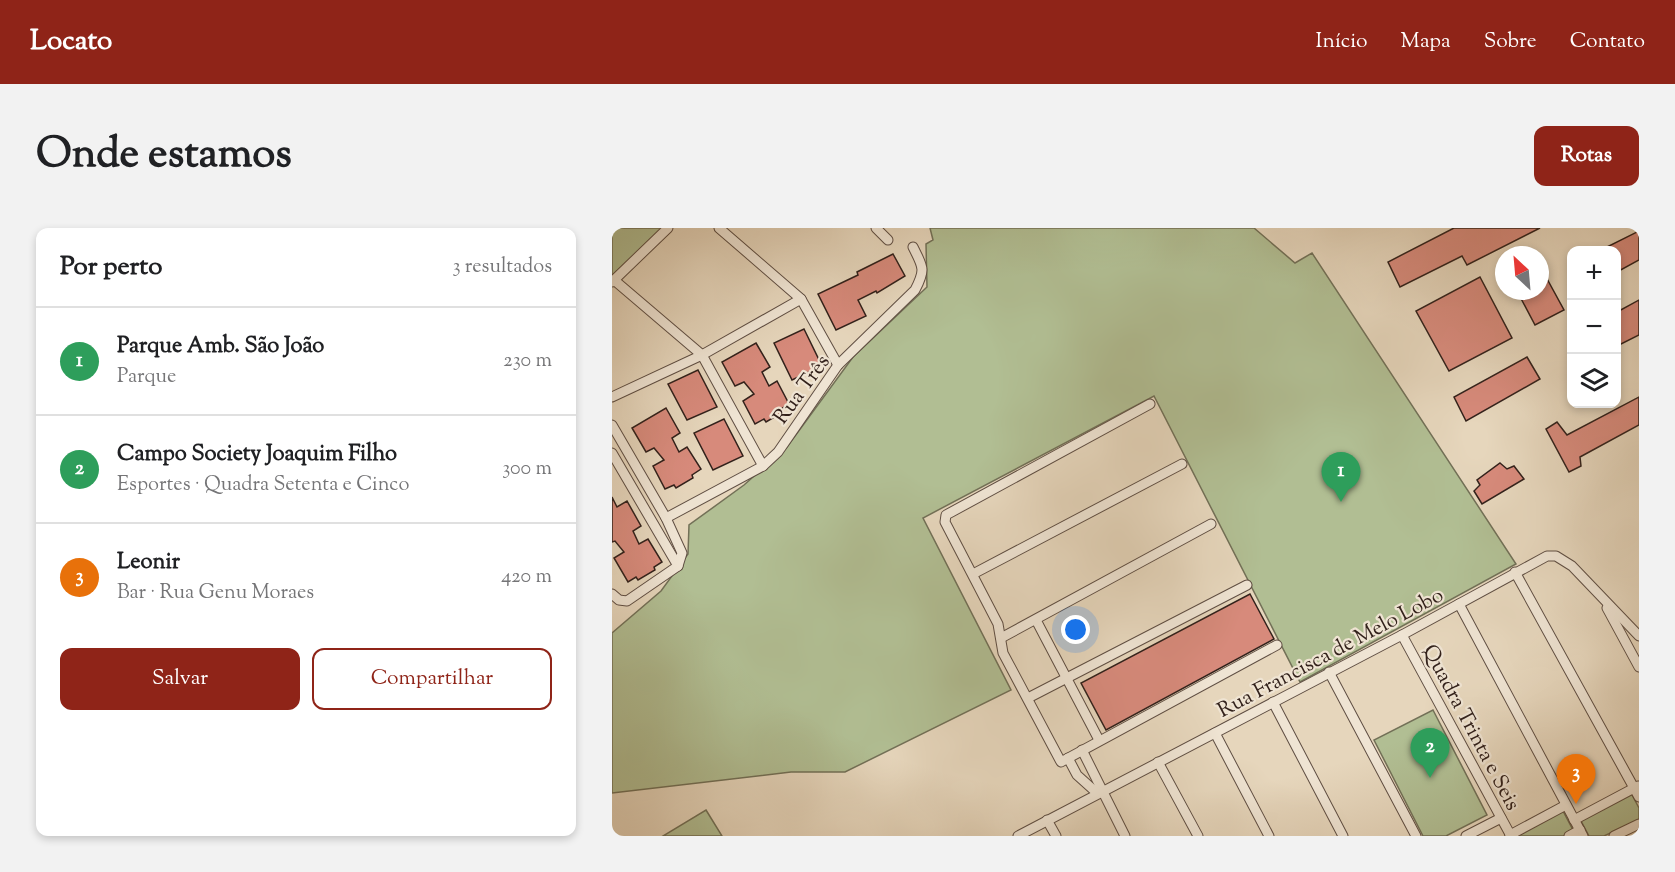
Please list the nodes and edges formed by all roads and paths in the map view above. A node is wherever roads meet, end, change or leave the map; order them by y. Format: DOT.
graph roads {
  1 [pos="668,228"];
  2 [pos="719,228"];
  3 [pos="876,228"];
  4 [pos="888,240"];
  5 [pos="913,247"];
  6 [pos="613,281"];
  7 [pos="801,299"];
  8 [pos="702,355"];
  9 [pos="838,365"];
  10 [pos="612,397"];
  11 [pos="1150,404"];
  12 [pos="612,425"];
  13 [pos="612,453"];
  14 [pos="1182,464"];
  15 [pos="764,466"];
  16 [pos="666,518"];
  17 [pos="1211,524"];
  18 [pos="678,566"];
  19 [pos="1515,572"];
  20 [pos="973,574"];
  21 [pos="1247,585"];
  22 [pos="612,594"];
  23 [pos="1600,595"];
  24 [pos="1459,604"];
  25 [pos="1036,620"];
  26 [pos="1402,634"];
  27 [pos="1639,636"];
  28 [pos="1001,638"];
  29 [pos="1277,645"];
  30 [pos="1639,667"];
  31 [pos="1329,672"];
  32 [pos="1066,678"];
  33 [pos="1028,698"];
  34 [pos="1273,702"];
  35 [pos="1215,733"];
  36 [pos="1099,740"];
  37 [pos="1082,750"];
  38 [pos="1068,758"];
  39 [pos="1158,762"];
  40 [pos="1637,787"];
  41 [pos="1099,792"];
  42 [pos="1639,797"];
  43 [pos="1566,805"];
  44 [pos="1501,818"];
  45 [pos="1047,820"];
  46 [pos="1574,820"];
  47 [pos="1639,824"];
  48 [pos="1582,833"];
  49 [pos="1411,834"];
  50 [pos="1510,835"];
  51 [pos="1018,836"];
  52 [pos="1056,836"];
  53 [pos="1125,836"];
  54 [pos="1198,836"];
  55 [pos="1269,836"];
  56 [pos="1343,836"];
  57 [pos="1466,836"];
  58 [pos="1569,836"];
  59 [pos="1614,836"];
  1 -- 6 [label="street"];
  2 -- 7 [label="street"];
  3 -- 4 [label="street"];
  5 -- 9 [label="street, Rua Três"];
  6 -- 8 [label="street"];
  7 -- 8 [label="street"];
  7 -- 9 [label="street"];
  8 -- 10 [label="street"];
  8 -- 15 [label="street"];
  9 -- 15 [label="street, Rua Três"];
  11 -- 20 [label="street"];
  12 -- 16 [label="street"];
  13 -- 18 [label="street"];
  14 -- 20 [label="street"];
  15 -- 16 [label="street, Rua Três"];
  16 -- 18 [label="street"];
  17 -- 25 [label="street"];
  18 -- 22 [label="street"];
  19 -- 23 [label="street, Rua Francisca de Melo Lobo"];
  19 -- 24 [label="street, Rua Francisca de Melo Lobo"];
  19 -- 40 [label="street"];
  20 -- 28 [label="street"];
  21 -- 32 [label="street"];
  23 -- 27 [label="street, Rua Francisca de Melo Lobo"];
  23 -- 30 [label="street"];
  24 -- 26 [label="street, Rua Francisca de Melo Lobo"];
  24 -- 43 [label="street"];
  25 -- 28 [label="street"];
  25 -- 32 [label="street"];
  26 -- 31 [label="street, Rua Francisca de Melo Lobo"];
  26 -- 44 [label="street, Quadra Trinta e Seis"];
  28 -- 33 [label="street"];
  29 -- 36 [label="street"];
  31 -- 34 [label="street, Rua Francisca de Melo Lobo"];
  31 -- 49 [label="street"];
  32 -- 33 [label="street"];
  32 -- 36 [label="street"];
  33 -- 38 [label="street"];
  34 -- 35 [label="street, Rua Francisca de Melo Lobo"];
  34 -- 56 [label="street"];
  35 -- 39 [label="street, Rua Francisca de Melo Lobo"];
  35 -- 55 [label="street"];
  36 -- 37 [label="street"];
  37 -- 38 [label="street"];
  37 -- 41 [label="street"];
  38 -- 41 [label="street"];
  39 -- 41 [label="street, Rua Francisca de Melo Lobo"];
  39 -- 54 [label="street"];
  40 -- 42 [label="street"];
  40 -- 46 [label="street"];
  41 -- 45 [label="street, Rua Francisca de Melo Lobo"];
  41 -- 53 [label="street"];
  43 -- 46 [label="street"];
  43 -- 50 [label="street"];
  44 -- 50 [label="street, Quadra Trinta e Seis"];
  44 -- 57 [label="street"];
  45 -- 51 [label="street, Rua Francisca de Melo Lobo"];
  45 -- 52 [label="street"];
  46 -- 48 [label="street"];
  47 -- 59 [label="street"];
  48 -- 58 [label="street"];
}
